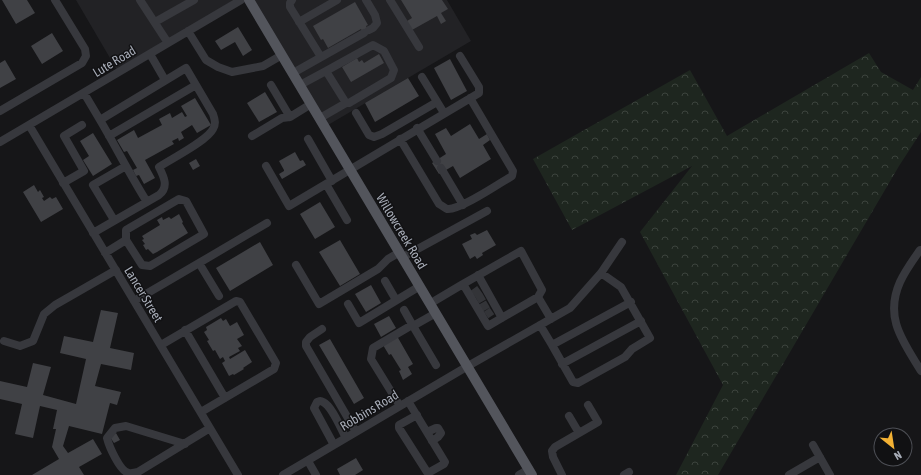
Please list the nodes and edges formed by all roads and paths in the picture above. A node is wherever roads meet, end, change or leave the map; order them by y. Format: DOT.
graph roads {
  1 [pos="55,0"];
  2 [pos="140,0"];
  3 [pos="194,0"];
  4 [pos="241,0"];
  5 [pos="249,0"];
  6 [pos="292,0"];
  7 [pos="336,0"];
  8 [pos="366,0"];
  9 [pos="390,0"];
  10 [pos="154,22"];
  11 [pos="299,22"];
  12 [pos="188,32"];
  13 [pos="168,43"];
  14 [pos="419,47"];
  15 [pos="150,54"];
  16 [pos="282,55"];
  17 [pos="460,56"];
  18 [pos="321,57"];
  19 [pos="326,71"];
  20 [pos="293,73"];
  21 [pos="422,77"];
  22 [pos="165,80"];
  23 [pos="196,85"];
  24 [pos="271,85"];
  25 [pos="300,86"];
  26 [pos="84,93"];
  27 [pos="470,98"];
  28 [pos="437,102"];
  29 [pos="346,103"];
  30 [pos="311,104"];
  31 [pos="0,111"];
  32 [pos="356,113"];
  33 [pos="444,113"];
  34 [pos="290,117"];
  35 [pos="320,118"];
  36 [pos="100,120"];
  37 [pos="29,125"];
  38 [pos="82,125"];
  39 [pos="396,126"];
  40 [pos="417,128"];
  41 [pos="109,136"];
  42 [pos="252,136"];
  43 [pos="401,138"];
  44 [pos="308,139"];
  45 [pos="0,142"];
  46 [pos="126,166"];
  47 [pos="266,166"];
  48 [pos="351,170"];
  49 [pos="329,182"];
  50 [pos="63,183"];
  51 [pos="147,202"];
  52 [pos="463,205"];
  53 [pos="487,211"];
  54 [pos="114,220"];
  55 [pos="347,220"];
  56 [pos="267,223"];
  57 [pos="93,233"];
  58 [pos="126,240"];
  59 [pos="622,242"];
  60 [pos="920,250"];
  61 [pos="105,253"];
  62 [pos="401,254"];
  63 [pos="199,263"];
  64 [pos="296,265"];
  65 [pos="116,270"];
  66 [pos="601,273"];
  67 [pos="478,275"];
  68 [pos="385,281"];
  69 [pos="463,284"];
  70 [pos="420,286"];
  71 [pos="479,295"];
  72 [pos="219,296"];
  73 [pos="538,297"];
  74 [pos="396,300"];
  75 [pos="134,301"];
  76 [pos="631,302"];
  77 [pos="431,303"];
  78 [pos="348,304"];
  79 [pos="487,309"];
  80 [pos="404,310"];
  81 [pos="436,313"];
  82 [pos="502,318"];
  83 [pos="551,319"];
  84 [pos="641,321"];
  85 [pos="413,325"];
  86 [pos="540,325"];
  87 [pos="185,330"];
  88 [pos="322,330"];
  89 [pos="4,341"];
  90 [pos="161,345"];
  91 [pos="552,345"];
  92 [pos="562,364"];
  93 [pos="436,365"];
  94 [pos="468,366"];
  95 [pos="921,371"];
  96 [pos="224,398"];
  97 [pos="404,403"];
  98 [pos="588,405"];
  99 [pos="201,412"];
  100 [pos="417,416"];
  101 [pos="570,416"];
  102 [pos="210,428"];
  103 [pos="356,432"];
  104 [pos="427,432"];
  105 [pos="579,433"];
  106 [pos="346,438"];
  107 [pos="432,440"];
  108 [pos="185,444"];
  109 [pos="334,445"];
  110 [pos="813,445"];
  111 [pos="820,456"];
  112 [pos="308,461"];
  113 [pos="531,472"];
  114 [pos="238,475"];
  115 [pos="283,475"];
  116 [pos="316,475"];
  117 [pos="519,475"];
  118 [pos="562,475"];
  119 [pos="789,475"];
  120 [pos="830,475"];
  1 -- 31 [label="street"];
  2 -- 10 [label="street"];
  3 -- 10 [label="street"];
  4 -- 12 [label="street, Lute Road"];
  5 -- 16 [label="main road, Willowcreek Road"];
  6 -- 11 [label="street"];
  7 -- 11 [label="street"];
  8 -- 18 [label="street"];
  9 -- 14 [label="street"];
  10 -- 13 [label="street"];
  11 -- 18 [label="street"];
  12 -- 13 [label="street, Lute Road"];
  12 -- 16 [label="street"];
  13 -- 15 [label="street, Lute Road"];
  15 -- 22 [label="street"];
  15 -- 26 [label="street, Lute Road"];
  16 -- 20 [label="main road, Willowcreek Road"];
  17 -- 27 [label="street"];
  18 -- 20 [label="street"];
  19 -- 25 [label="street"];
  19 -- 29 [label="street"];
  19 -- 29 [label="street"];
  20 -- 25 [label="main road, Willowcreek Road"];
  21 -- 28 [label="street"];
  22 -- 23 [label="street"];
  22 -- 36 [label="street"];
  23 -- 41 [label="street"];
  23 -- 51 [label="street"];
  24 -- 34 [label="street"];
  25 -- 30 [label="main road, Willowcreek Road"];
  26 -- 36 [label="street"];
  26 -- 37 [label="street, Lute Road"];
  27 -- 33 [label="street"];
  27 -- 52 [label="street"];
  28 -- 33 [label="street"];
  28 -- 39 [label="street"];
  29 -- 35 [label="street"];
  30 -- 34 [label="street"];
  30 -- 35 [label="main road, Willowcreek Road"];
  32 -- 39 [label="street"];
  33 -- 40 [label="street"];
  34 -- 42 [label="street"];
  35 -- 48 [label="main road, Willowcreek Road"];
  36 -- 41 [label="street"];
  37 -- 45 [label="street, Lute Road"];
  37 -- 50 [label="street, Lancer Street"];
  38 -- 50 [label="street"];
  39 -- 43 [label="street"];
  40 -- 43 [label="street"];
  40 -- 52 [label="street"];
  41 -- 46 [label="street"];
  43 -- 48 [label="street"];
  43 -- 52 [label="street"];
  44 -- 49 [label="street"];
  46 -- 51 [label="street"];
  46 -- 54 [label="street"];
  47 -- 49 [label="street"];
  48 -- 49 [label="street"];
  48 -- 62 [label="main road, Willowcreek Road"];
  49 -- 55 [label="street"];
  50 -- 57 [label="street, Lancer Street"];
  51 -- 54 [label="street"];
  53 -- 62 [label="street"];
  54 -- 57 [label="street"];
  56 -- 63 [label="street"];
  57 -- 61 [label="street, Lancer Street"];
  58 -- 58 [label="street"];
  58 -- 61 [label="street"];
  59 -- 66 [label="street, Robbins Road"];
  60 -- 95 [label="street"];
  61 -- 65 [label="street, Lancer Street"];
  62 -- 64 [label="street"];
  62 -- 70 [label="main road, Willowcreek Road"];
  63 -- 72 [label="street"];
  63 -- 75 [label="street"];
  65 -- 75 [label="street, Lancer Street"];
  65 -- 89 [label="street"];
  66 -- 76 [label="street"];
  66 -- 83 [label="street, Robbins Road"];
  67 -- 69 [label="street"];
  67 -- 71 [label="street"];
  67 -- 73 [label="street"];
  68 -- 74 [label="street"];
  69 -- 71 [label="street"];
  69 -- 77 [label="street"];
  70 -- 74 [label="street"];
  70 -- 77 [label="main road, Willowcreek Road"];
  71 -- 79 [label="street"];
  71 -- 79 [label="street"];
  73 -- 82 [label="street"];
  73 -- 83 [label="street"];
  74 -- 78 [label="street"];
  75 -- 90 [label="street, Lancer Street"];
  76 -- 84 [label="street"];
  76 -- 91 [label="street"];
  77 -- 81 [label="main road, Willowcreek Road"];
  79 -- 82 [label="street"];
  79 -- 82 [label="street"];
  80 -- 85 [label="street"];
  81 -- 85 [label="street"];
  81 -- 94 [label="main road, Willowcreek Road"];
  83 -- 86 [label="street, Robbins Road"];
  84 -- 92 [label="street"];
  84 -- 92 [label="street"];
  85 -- 93 [label="street"];
  85 -- 97 [label="street"];
  86 -- 91 [label="street"];
  86 -- 94 [label="street, Robbins Road"];
  87 -- 90 [label="street"];
  87 -- 96 [label="street"];
  87 -- 96 [label="street"];
  88 -- 103 [label="street"];
  90 -- 99 [label="street, Lancer Street"];
  91 -- 92 [label="street"];
  94 -- 97 [label="street, Robbins Road"];
  94 -- 113 [label="main road, Willowcreek Road"];
  96 -- 99 [label="street"];
  97 -- 100 [label="street"];
  97 -- 103 [label="street, Robbins Road"];
  98 -- 105 [label="street"];
  99 -- 102 [label="street, Lancer Street"];
  100 -- 104 [label="street"];
  100 -- 107 [label="street"];
  101 -- 105 [label="street"];
  102 -- 108 [label="street"];
  102 -- 114 [label="street, Lancer Street"];
  103 -- 106 [label="street, Robbins Road"];
  104 -- 107 [label="street"];
  104 -- 107 [label="street"];
  105 -- 118 [label="street"];
  106 -- 109 [label="street, Robbins Road"];
  106 -- 109 [label="street"];
  108 -- 108 [label="street"];
  109 -- 112 [label="street, Robbins Road"];
  110 -- 111 [label="street"];
  111 -- 119 [label="street"];
  111 -- 120 [label="street"];
  112 -- 115 [label="street, Robbins Road"];
  112 -- 116 [label="street"];
  113 -- 117 [label="street"];
}
